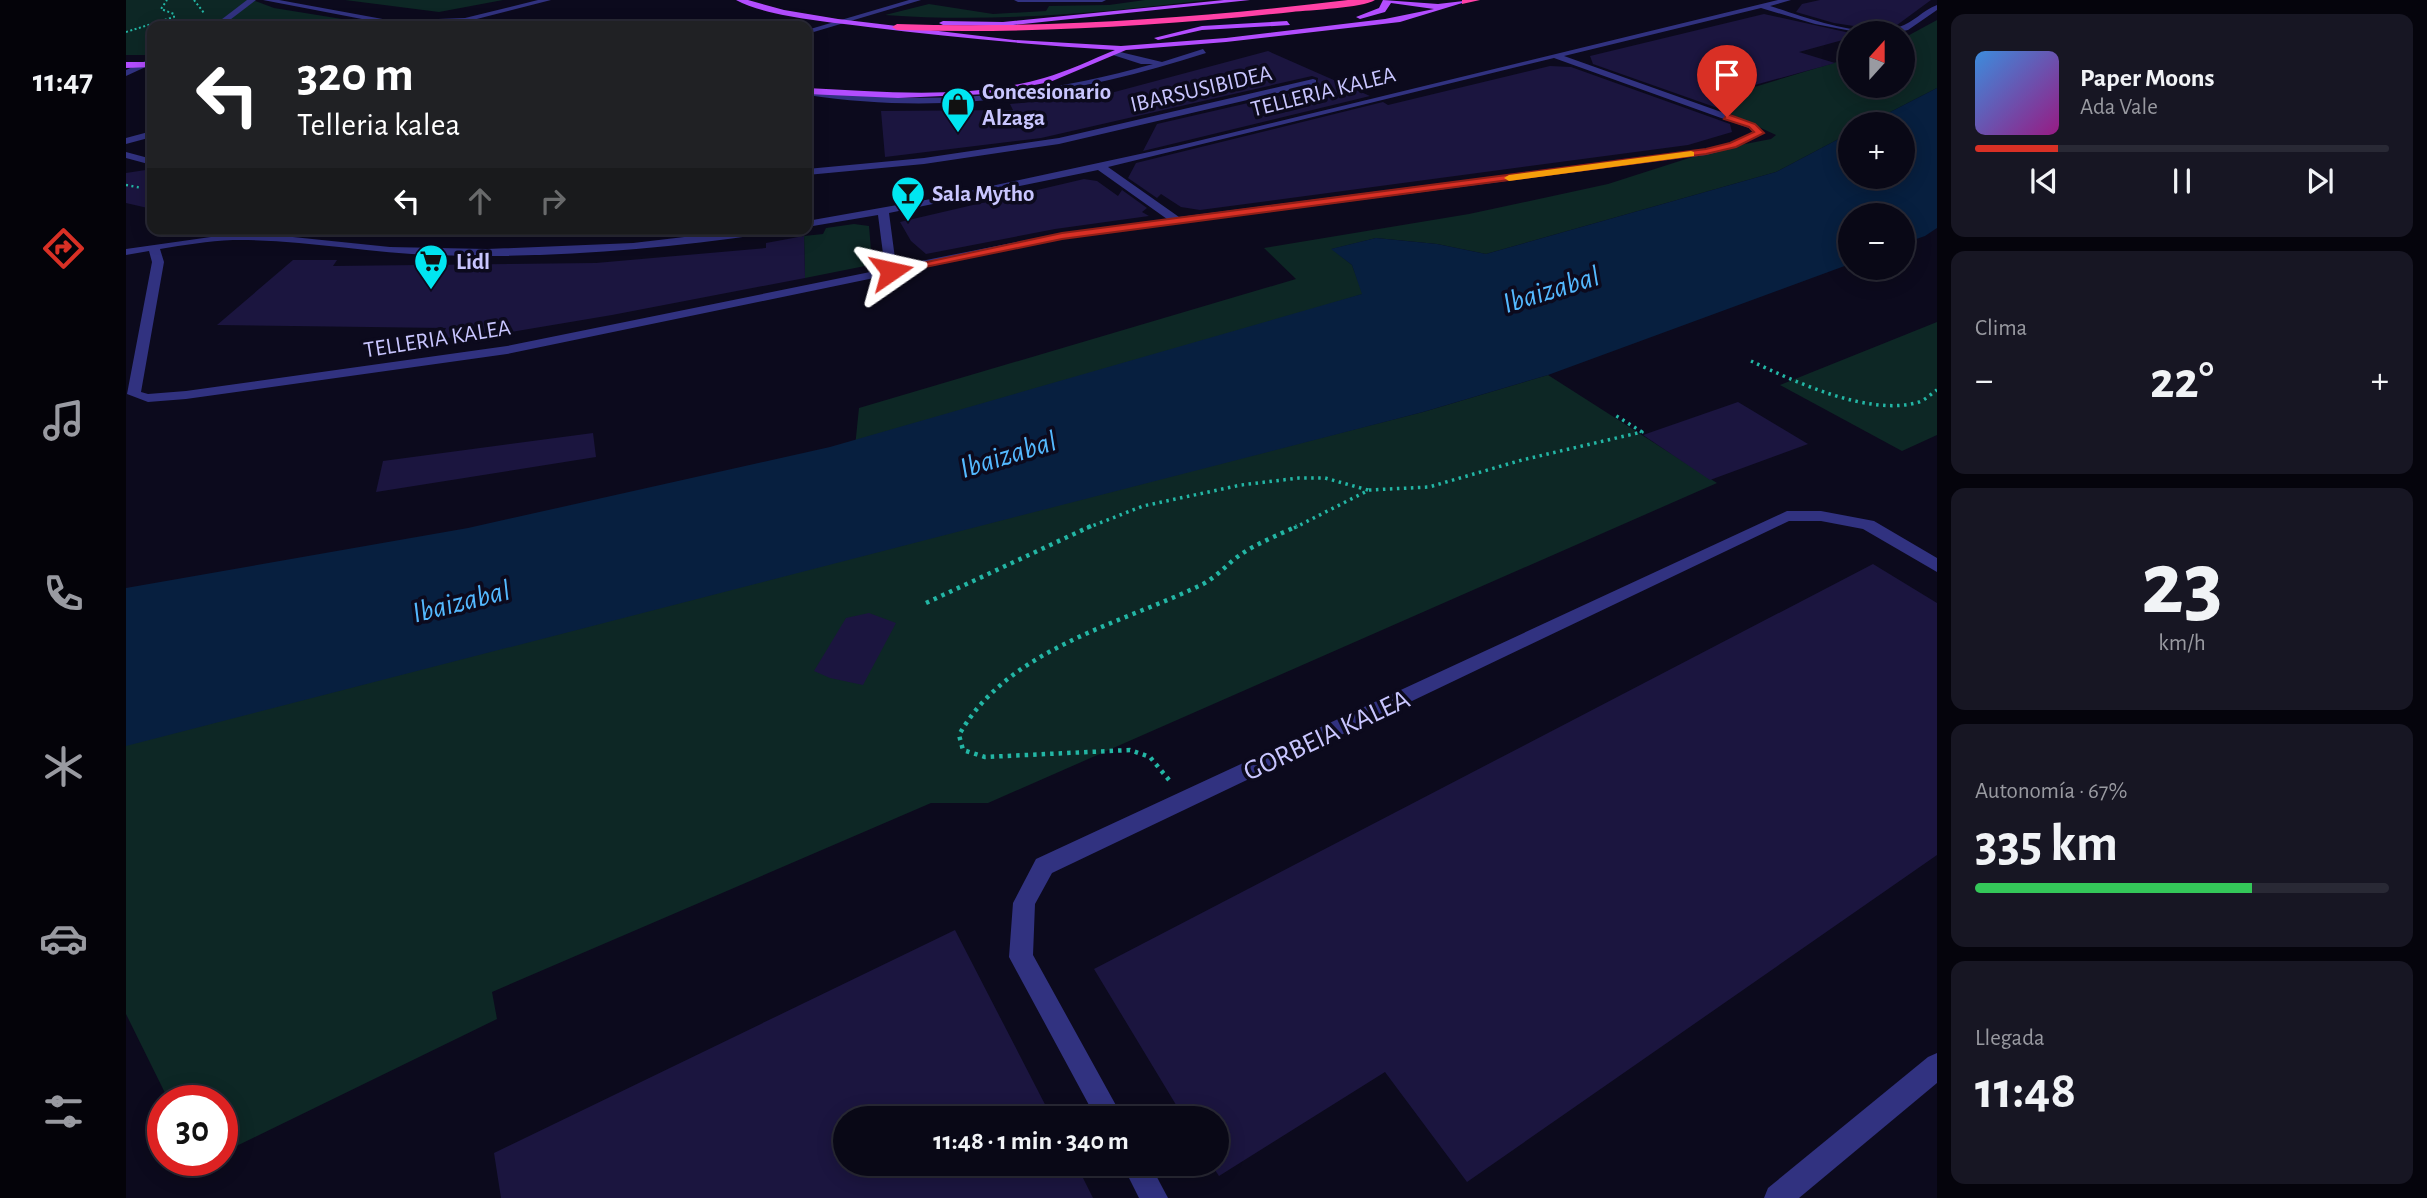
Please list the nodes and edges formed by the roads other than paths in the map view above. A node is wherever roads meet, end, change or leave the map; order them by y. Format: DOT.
graph roads {
  1 [pos="252,0"];
  2 [pos="267,0"];
  3 [pos="547,0"];
  4 [pos="740,0"];
  5 [pos="770,0"];
  6 [pos="916,0"];
  7 [pos="1018,0"];
  8 [pos="1102,0"];
  9 [pos="1247,0"];
  10 [pos="1315,0"];
  11 [pos="1371,0"];
  12 [pos="1388,0"];
  13 [pos="1476,0"];
  14 [pos="1787,0"];
  15 [pos="1463,2"];
  16 [pos="1760,6"];
  17 [pos="1937,7"];
  18 [pos="1400,20"];
  19 [pos="224,21"];
  20 [pos="382,21"];
  21 [pos="471,21"];
  22 [pos="1309,23"];
  23 [pos="1003,24"];
  24 [pos="897,27"];
  25 [pos="812,30"];
  26 [pos="1203,51"];
  27 [pos="1116,53"];
  28 [pos="1556,56"];
  29 [pos="1128,58"];
  30 [pos="1176,61"];
  31 [pos="147,62"];
  32 [pos="147,63"];
  33 [pos="126,64"];
  34 [pos="141,65"];
  35 [pos="126,73"];
  36 [pos="1126,75"];
  37 [pos="1312,82"];
  38 [pos="812,92"];
  39 [pos="812,93"];
  40 [pos="817,94"];
  41 [pos="812,99"];
  42 [pos="147,135"];
  43 [pos="126,141"];
  44 [pos="126,155"];
  45 [pos="147,161"];
  46 [pos="1099,166"];
  47 [pos="812,172"];
  48 [pos="883,212"];
  49 [pos="1178,222"];
  50 [pos="812,223"];
  51 [pos="733,235"];
  52 [pos="153,247"];
  53 [pos="126,252"];
  54 [pos="891,271"];
  55 [pos="1937,566"];
  56 [pos="1937,1066"];
  57 [pos="1103,1106"];
  58 [pos="1142,1176"];
  59 [pos="1154,1198"];
  60 [pos="1778,1198"];
  1 -- 19 [label="street"];
  2 -- 20 [label="street"];
  3 -- 21 [label="street"];
  4 -- 24 [label="main road"];
  5 -- 23 [label="main road"];
  6 -- 25 [label="street"];
  7 -- 8 [label="street"];
  9 -- 23 [label="main road"];
  10 -- 23 [label="highway"];
  11 -- 24 [label="highway"];
  12 -- 15 [label="main road"];
  12 -- 22 [label="main road"];
  13 -- 15 [label="highway"];
  14 -- 16 [label="street, TELLERIA KALEA"];
  15 -- 18 [label="main road"];
  16 -- 17 [label="street, TELLERIA KALEA"];
  16 -- 28 [label="street, TELLERIA KALEA"];
  18 -- 22 [label="main road"];
  18 -- 24 [label="main road"];
  22 -- 27 [label="main road"];
  26 -- 30 [label="street"];
  27 -- 29 [label="street"];
  27 -- 38 [label="main road"];
  28 -- 46 [label="street, TELLERIA KALEA"];
  28 -- 49 [label="street, TELLERIA KALEA"];
  29 -- 30 [label="street"];
  29 -- 36 [label="street"];
  30 -- 36 [label="street"];
  31 -- 33 [label="street"];
  32 -- 34 [label="main road"];
  33 -- 34 [label="main road"];
  34 -- 35 [label="street"];
  36 -- 40 [label="street"];
  37 -- 47 [label="street, IBARSUSIBIDEA"];
  39 -- 40 [label="street"];
  40 -- 41 [label="street"];
  42 -- 43 [label="street"];
  44 -- 45 [label="street"];
  46 -- 48 [label="street, TELLERIA KALEA"];
  46 -- 49 [label="street"];
  48 -- 50 [label="street, TELLERIA KALEA"];
  48 -- 54 [label="street"];
  49 -- 54 [label="street, TELLERIA KALEA"];
  51 -- 52 [label="street"];
  52 -- 53 [label="street"];
  52 -- 54 [label="street, TELLERIA KALEA"];
  55 -- 57 [label="street, GORBEIA KALEA"];
  56 -- 60 [label="street"];
  58 -- 59 [label="street"];
}
